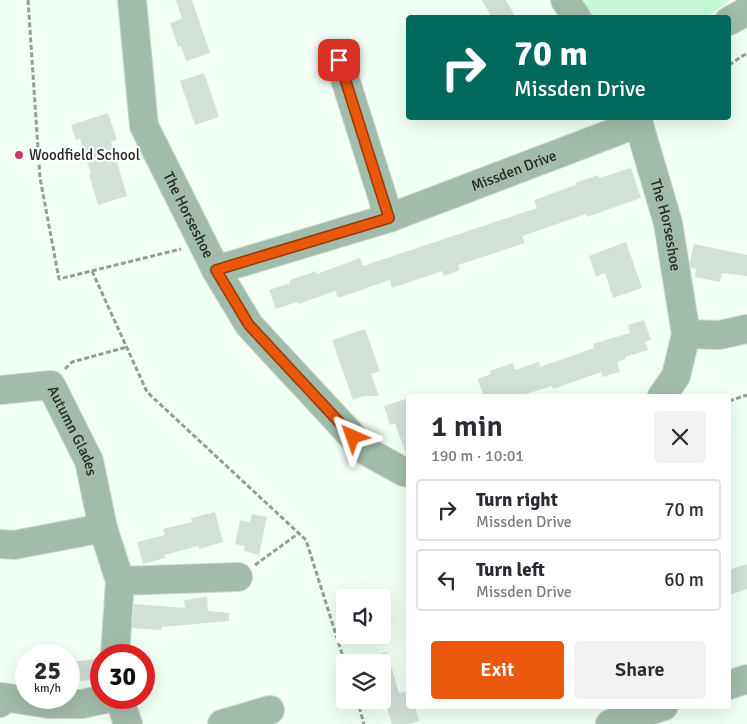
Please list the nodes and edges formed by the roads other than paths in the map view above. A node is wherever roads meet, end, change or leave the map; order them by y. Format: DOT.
graph roads {
  1 [pos="132,0"];
  2 [pos="565,0"];
  3 [pos="747,11"];
  4 [pos="575,15"];
  5 [pos="731,20"];
  6 [pos="339,60"];
  7 [pos="638,120"];
  8 [pos="389,218"];
  9 [pos="216,270"];
  10 [pos="747,329"];
  11 [pos="686,334"];
  12 [pos="0,390"];
  13 [pos="663,394"];
  14 [pos="406,472"];
  15 [pos="103,528"];
  16 [pos="0,544"];
  17 [pos="238,577"];
  18 [pos="120,581"];
  19 [pos="116,644"];
  20 [pos="747,679"];
  21 [pos="731,684"];
  22 [pos="1,699"];
  23 [pos="90,702"];
  24 [pos="123,709"];
  25 [pos="655,709"];
  26 [pos="270,710"];
  27 [pos="128,724"];
  28 [pos="222,724"];
  29 [pos="610,724"];
  1 -- 9 [label="street, The Horseshoe"];
  2 -- 4 [label="street"];
  3 -- 5 [label="street"];
  6 -- 8 [label="street"];
  7 -- 8 [label="street, Missden Drive"];
  7 -- 11 [label="street, The Horseshoe"];
  8 -- 9 [label="street, Missden Drive"];
  9 -- 14 [label="street, The Horseshoe"];
  10 -- 11 [label="street"];
  11 -- 13 [label="street, The Horseshoe"];
  12 -- 15 [label="street, Autumn Glades"];
  15 -- 16 [label="street"];
  15 -- 18 [label="street, Autumn Glades"];
  17 -- 18 [label="street"];
  18 -- 19 [label="street, Autumn Glades"];
  20 -- 21 [label="street"];
  22 -- 23 [label="street"];
  24 -- 27 [label="street"];
  25 -- 29 [label="street"];
  26 -- 28 [label="street"];
}
